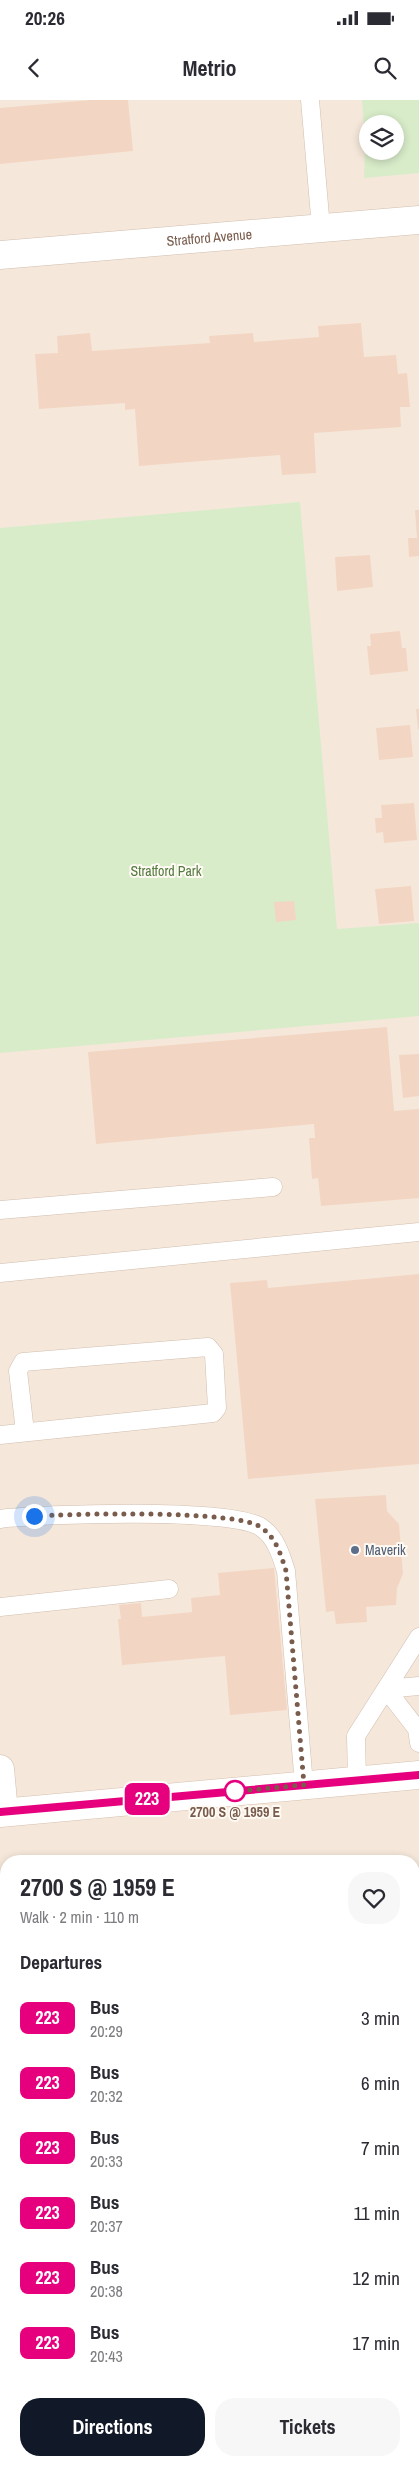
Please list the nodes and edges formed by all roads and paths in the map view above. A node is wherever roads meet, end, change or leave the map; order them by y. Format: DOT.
graph roads {
  1 [pos="310,100"];
  2 [pos="419,220"];
  3 [pos="321,228"];
  4 [pos="0,255"];
  5 [pos="273,1187"];
  6 [pos="0,1210"];
  7 [pos="419,1232"];
  8 [pos="0,1273"];
  9 [pos="25,1432"];
  10 [pos="0,1435"];
  11 [pos="0,1519"];
  12 [pos="169,1589"];
  13 [pos="0,1607"];
  14 [pos="419,1637"];
  15 [pos="419,1686"];
  16 [pos="386,1689"];
  17 [pos="419,1742"];
  18 [pos="0,1770"];
  19 [pos="419,1775"];
  20 [pos="357,1780"];
  21 [pos="304,1785"];
  22 [pos="2,1812"];
  1 -- 3 [label="lane"];
  2 -- 3 [label="street, Stratford Avenue"];
  3 -- 4 [label="street, Stratford Avenue"];
  5 -- 6 [label="lane"];
  7 -- 8 [label="lane"];
  9 -- 9 [label="lane"];
  9 -- 10 [label="lane"];
  11 -- 21 [label="lane"];
  12 -- 13 [label="lane"];
  14 -- 16 [label="lane"];
  15 -- 16 [label="lane"];
  16 -- 17 [label="lane"];
  16 -- 20 [label="lane"];
  18 -- 22 [label="street"];
  19 -- 20 [label="street"];
  20 -- 21 [label="street"];
  21 -- 22 [label="street"];
}
